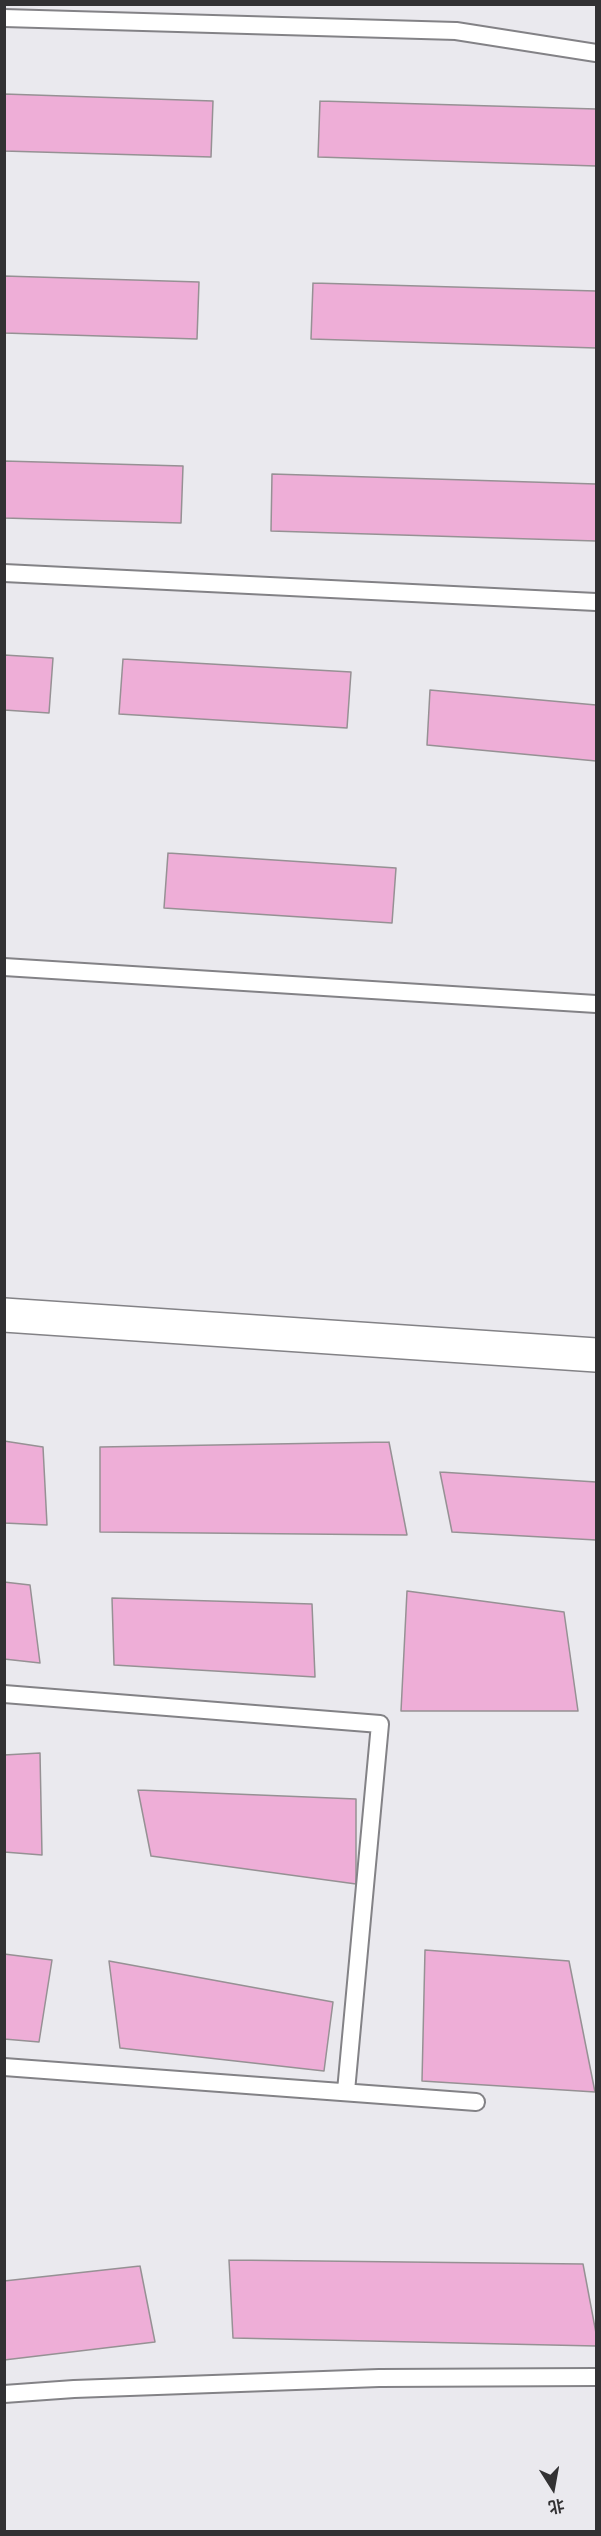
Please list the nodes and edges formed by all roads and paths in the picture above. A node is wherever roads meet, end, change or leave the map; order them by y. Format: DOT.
graph roads {
  1 [pos="4,18"];
  2 [pos="597,53"];
  3 [pos="4,573"];
  4 [pos="597,602"];
  5 [pos="4,967"];
  6 [pos="597,1004"];
  7 [pos="4,1315"];
  8 [pos="597,1355"];
  9 [pos="4,1694"];
  10 [pos="4,2067"];
  11 [pos="346,2091"];
  12 [pos="476,2102"];
  13 [pos="597,2377"];
  14 [pos="4,2394"];
  1 -- 2 [label="lane"];
  3 -- 4 [label="lane"];
  5 -- 6 [label="lane"];
  7 -- 8 [label="street"];
  9 -- 11 [label="lane"];
  10 -- 11 [label="lane"];
  11 -- 12 [label="lane"];
  13 -- 14 [label="lane"];
}
